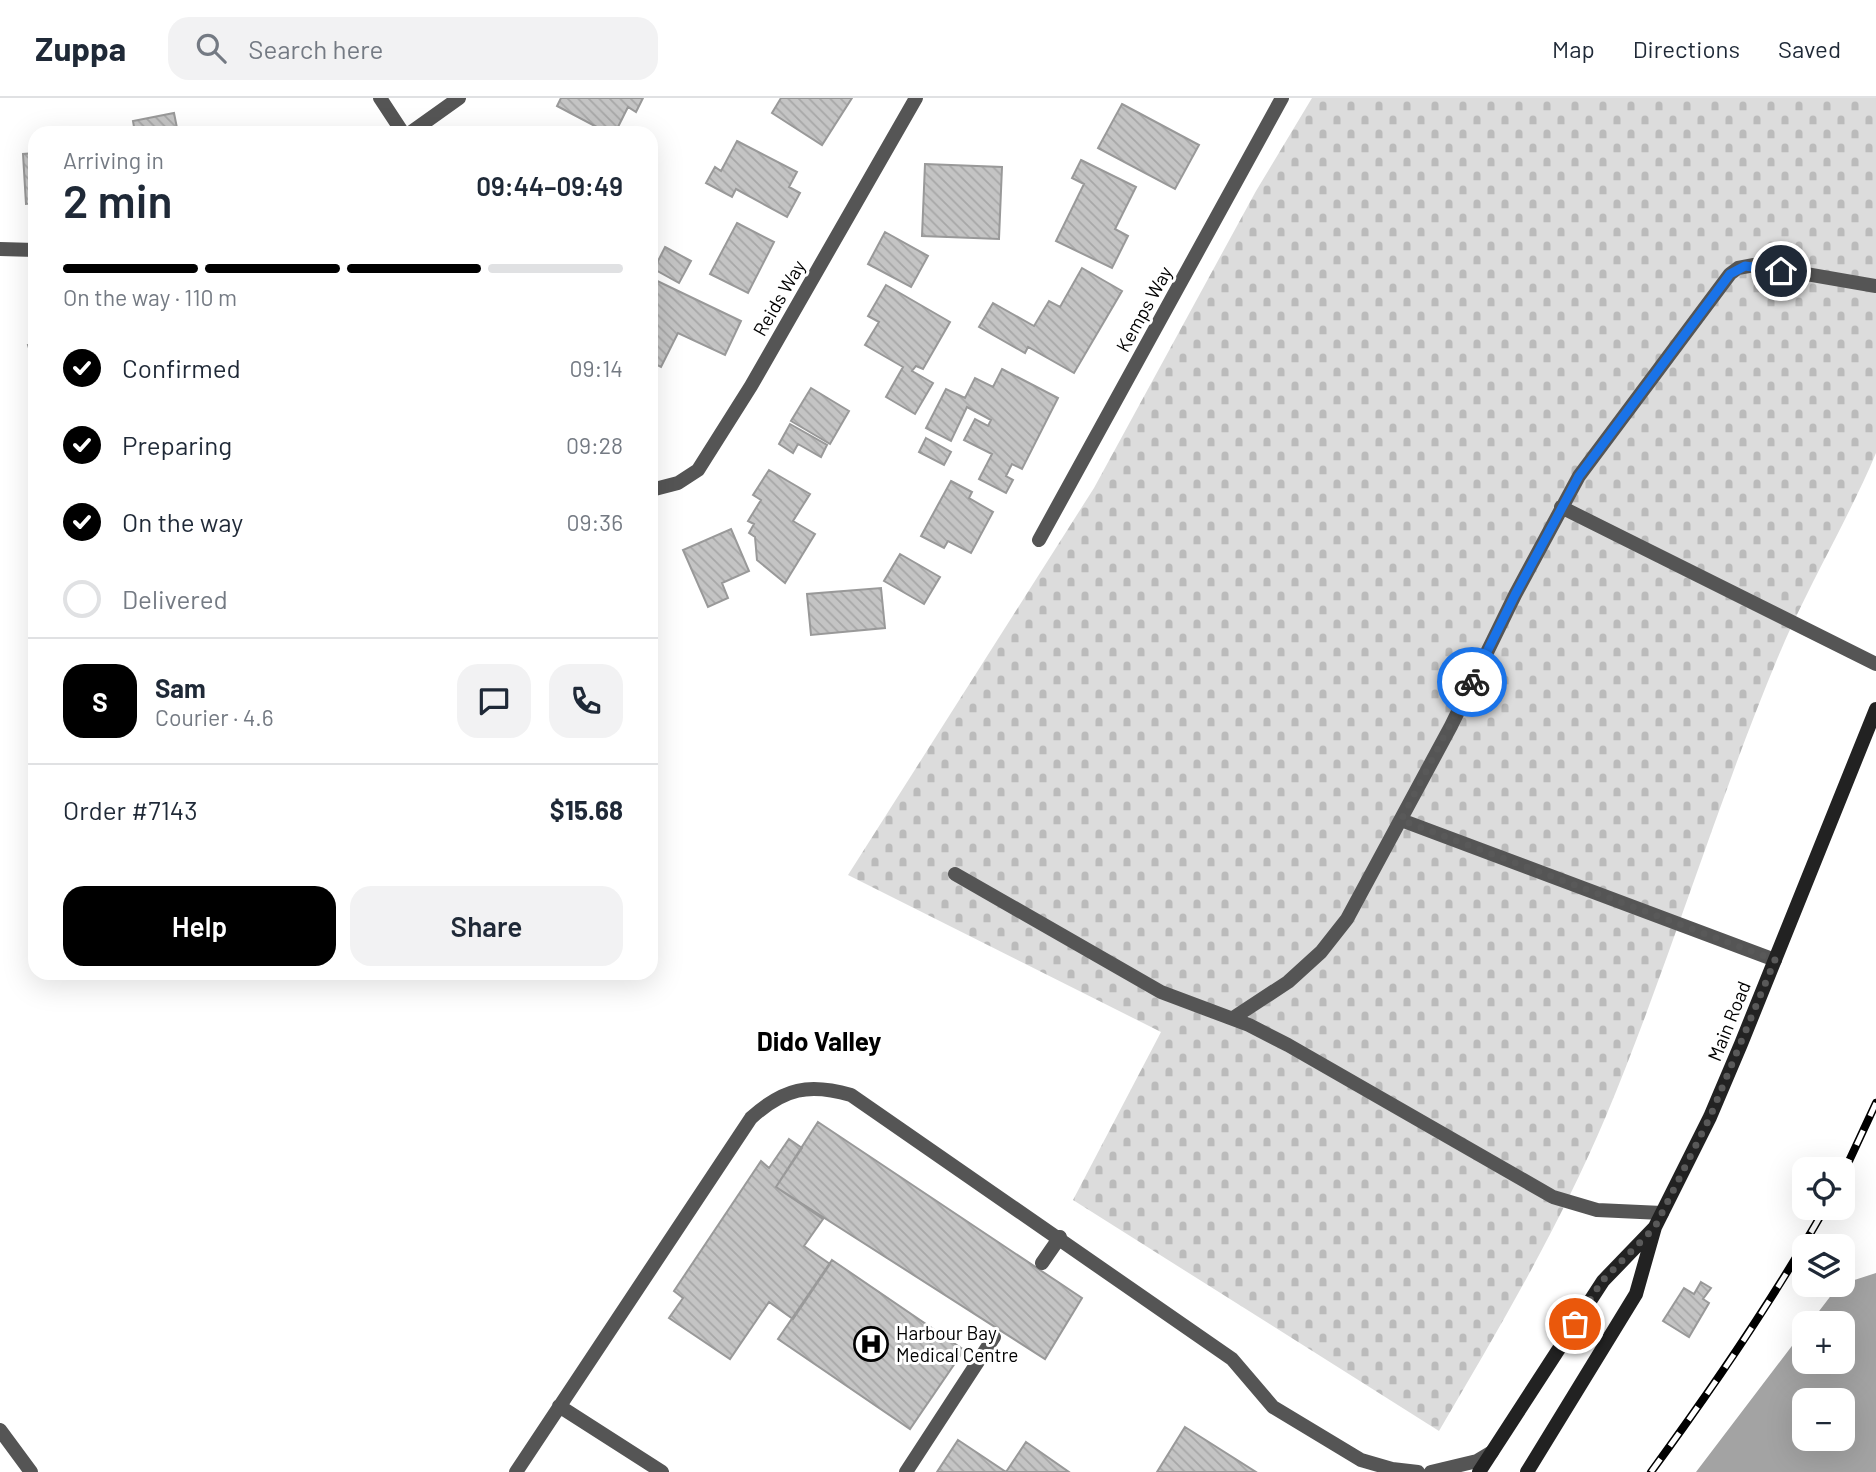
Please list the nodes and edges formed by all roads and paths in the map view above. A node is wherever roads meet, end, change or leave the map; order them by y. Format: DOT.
graph roads {
  1 [pos="380,98"];
  2 [pos="459,98"];
  3 [pos="916,98"];
  4 [pos="1282,98"];
  5 [pos="398,126"];
  6 [pos="420,126"];
  7 [pos="0,249"];
  8 [pos="28,250"];
  9 [pos="1876,286"];
  10 [pos="658,488"];
  11 [pos="1561,508"];
  12 [pos="1039,540"];
  13 [pos="1876,664"];
  14 [pos="1876,709"];
  15 [pos="1401,820"];
  16 [pos="955,874"];
  17 [pos="1775,960"];
  18 [pos="1233,1018"];
  19 [pos="1662,1213"];
  20 [pos="1655,1227"];
  21 [pos="1059,1237"];
  22 [pos="1042,1263"];
  23 [pos="994,1336"];
  24 [pos="559,1406"];
  25 [pos="0,1430"];
  26 [pos="1494,1450"];
  27 [pos="1365,1466"];
  28 [pos="31,1472"];
  29 [pos="516,1472"];
  30 [pos="662,1472"];
  31 [pos="906,1472"];
  32 [pos="1418,1472"];
  33 [pos="1431,1472"];
  34 [pos="1479,1472"];
  35 [pos="1527,1472"];
  1 -- 5 [label="street"];
  2 -- 6 [label="street"];
  3 -- 10 [label="street, Reids Way"];
  4 -- 12 [label="street, Kemps Way"];
  7 -- 8 [label="street"];
  9 -- 11 [label="street"];
  11 -- 13 [label="street"];
  11 -- 15 [label="street"];
  14 -- 17 [label="main road, Main Road"];
  15 -- 17 [label="street"];
  15 -- 18 [label="street"];
  16 -- 18 [label="street"];
  17 -- 19 [label="main road, Main Road"];
  18 -- 19 [label="street"];
  19 -- 20 [label="main road, Main Road"];
  20 -- 26 [label="main road, Main Road"];
  20 -- 35 [label="main road, Main Road"];
  21 -- 22 [label="street"];
  21 -- 24 [label="street"];
  21 -- 27 [label="street"];
  23 -- 31 [label="street"];
  24 -- 29 [label="street"];
  24 -- 30 [label="street"];
  25 -- 28 [label="street"];
  26 -- 33 [label="street"];
  26 -- 34 [label="main road, Main Road"];
  27 -- 32 [label="street"];
}
